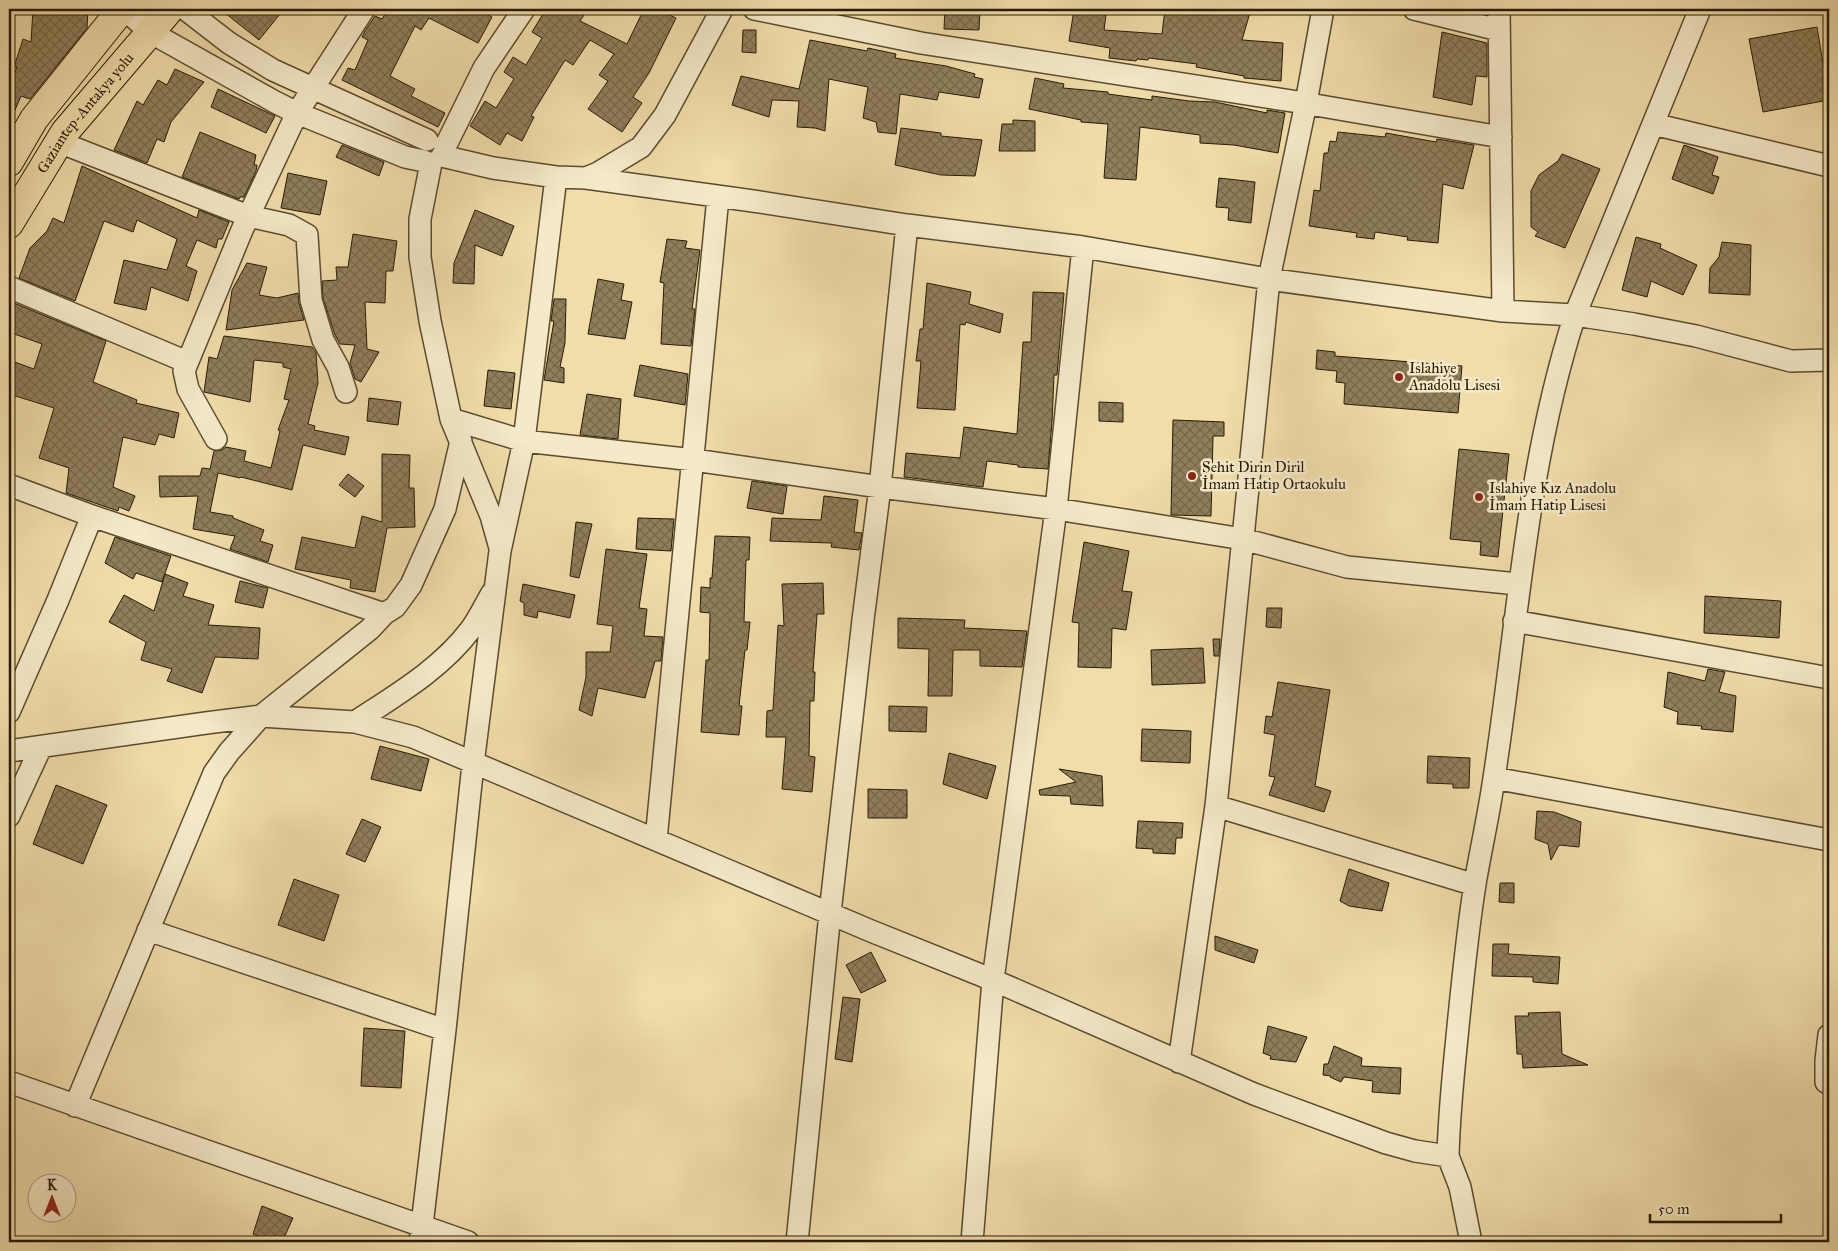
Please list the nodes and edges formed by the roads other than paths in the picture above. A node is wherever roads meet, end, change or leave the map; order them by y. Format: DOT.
graph roads {
  1 [pos="123,9"];
  2 [pos="170,9"];
  3 [pos="185,9"];
  4 [pos="364,9"];
  5 [pos="722,9"];
  6 [pos="754,9"];
  7 [pos="1322,9"];
  8 [pos="1414,9"];
  9 [pos="1499,9"];
  10 [pos="1700,9"];
  11 [pos="516,11"];
  12 [pos="1499,30"];
  13 [pos="150,32"];
  14 [pos="312,87"];
  15 [pos="1306,103"];
  16 [pos="297,113"];
  17 [pos="1653,124"];
  18 [pos="16,136"];
  19 [pos="1501,137"];
  20 [pos="59,142"];
  21 [pos="434,153"];
  22 [pos="9,162"];
  23 [pos="1829,166"];
  24 [pos="556,177"];
  25 [pos="586,178"];
  26 [pos="718,196"];
  27 [pos="248,216"];
  28 [pos="9,224"];
  29 [pos="907,225"];
  30 [pos="1083,247"];
  31 [pos="1269,278"];
  32 [pos="9,288"];
  33 [pos="1503,311"];
  34 [pos="1575,315"];
  35 [pos="1829,360"];
  36 [pos="187,362"];
  37 [pos="346,392"];
  38 [pos="451,419"];
  39 [pos="216,438"];
  40 [pos="461,441"];
  41 [pos="524,442"];
  42 [pos="694,460"];
  43 [pos="9,485"];
  44 [pos="880,487"];
  45 [pos="1056,509"];
  46 [pos="92,516"];
  47 [pos="1243,539"];
  48 [pos="500,551"];
  49 [pos="1518,584"];
  50 [pos="496,586"];
  51 [pos="384,614"];
  52 [pos="1514,621"];
  53 [pos="1829,678"];
  54 [pos="9,712"];
  55 [pos="261,716"];
  56 [pos="355,722"];
  57 [pos="41,747"];
  58 [pos="9,752"];
  59 [pos="473,764"];
  60 [pos="1494,778"];
  61 [pos="1216,806"];
  62 [pos="9,816"];
  63 [pos="656,840"];
  64 [pos="1829,840"];
  65 [pos="1475,885"];
  66 [pos="830,913"];
  67 [pos="148,930"];
  68 [pos="994,980"];
  69 [pos="445,1030"];
  70 [pos="1829,1036"];
  71 [pos="1179,1062"];
  72 [pos="9,1082"];
  73 [pos="1826,1082"];
  74 [pos="75,1106"];
  75 [pos="1448,1156"];
  76 [pos="421,1234"];
  77 [pos="468,1242"];
  78 [pos="797,1242"];
  79 [pos="972,1242"];
  80 [pos="1471,1242"];
  1 -- 13 [label="street"];
  1 -- 18 [label="main road"];
  2 -- 13 [label="main road, Gaziantep-Antakya yolu"];
  3 -- 14 [label="street"];
  4 -- 14 [label="street"];
  5 -- 25 [label="street"];
  6 -- 15 [label="street"];
  7 -- 15 [label="street"];
  8 -- 12 [label="street"];
  9 -- 12 [label="street"];
  10 -- 17 [label="street"];
  11 -- 21 [label="street"];
  12 -- 19 [label="street"];
  13 -- 16 [label="street"];
  13 -- 20 [label="main road, Gaziantep-Antakya yolu"];
  14 -- 16 [label="street"];
  14 -- 21 [label="street"];
  15 -- 19 [label="street"];
  15 -- 31 [label="street"];
  16 -- 21 [label="street"];
  16 -- 27 [label="street"];
  17 -- 23 [label="street"];
  17 -- 34 [label="street"];
  18 -- 22 [label="main road"];
  19 -- 33 [label="street"];
  20 -- 27 [label="street"];
  20 -- 28 [label="main road, Gaziantep-Antakya yolu"];
  21 -- 24 [label="street"];
  21 -- 38 [label="street"];
  24 -- 25 [label="street"];
  24 -- 41 [label="street"];
  25 -- 26 [label="street"];
  26 -- 29 [label="street"];
  26 -- 42 [label="street"];
  27 -- 36 [label="street"];
  27 -- 37 [label="street"];
  29 -- 30 [label="street"];
  29 -- 44 [label="street"];
  30 -- 31 [label="street"];
  30 -- 45 [label="street"];
  31 -- 33 [label="street"];
  31 -- 47 [label="street"];
  32 -- 36 [label="street"];
  33 -- 34 [label="street"];
  34 -- 35 [label="street"];
  34 -- 49 [label="street"];
  36 -- 39 [label="street"];
  38 -- 40 [label="street"];
  38 -- 41 [label="street"];
  40 -- 48 [label="street"];
  40 -- 51 [label="street"];
  41 -- 42 [label="street"];
  41 -- 48 [label="street"];
  42 -- 44 [label="street"];
  42 -- 63 [label="street"];
  43 -- 46 [label="street"];
  44 -- 45 [label="street"];
  44 -- 66 [label="street"];
  45 -- 47 [label="street"];
  45 -- 68 [label="street"];
  46 -- 51 [label="street"];
  46 -- 54 [label="street"];
  47 -- 49 [label="street"];
  47 -- 61 [label="street"];
  48 -- 50 [label="street"];
  49 -- 52 [label="street"];
  50 -- 56 [label="street"];
  50 -- 59 [label="street"];
  51 -- 55 [label="street"];
  52 -- 53 [label="street"];
  52 -- 60 [label="street"];
  55 -- 56 [label="street"];
  55 -- 57 [label="street"];
  55 -- 67 [label="street"];
  56 -- 59 [label="street"];
  57 -- 58 [label="street"];
  57 -- 62 [label="street"];
  59 -- 63 [label="street"];
  59 -- 69 [label="street"];
  60 -- 64 [label="street"];
  60 -- 65 [label="street"];
  61 -- 65 [label="street"];
  61 -- 71 [label="street"];
  63 -- 66 [label="street"];
  65 -- 75 [label="street"];
  66 -- 68 [label="street"];
  66 -- 78 [label="street"];
  67 -- 69 [label="street"];
  67 -- 74 [label="street"];
  68 -- 71 [label="street"];
  68 -- 79 [label="street"];
  69 -- 76 [label="street"];
  70 -- 73 [label="street"];
  71 -- 75 [label="street"];
  72 -- 74 [label="street"];
  74 -- 76 [label="street"];
  75 -- 80 [label="street"];
  76 -- 77 [label="street"];
}
